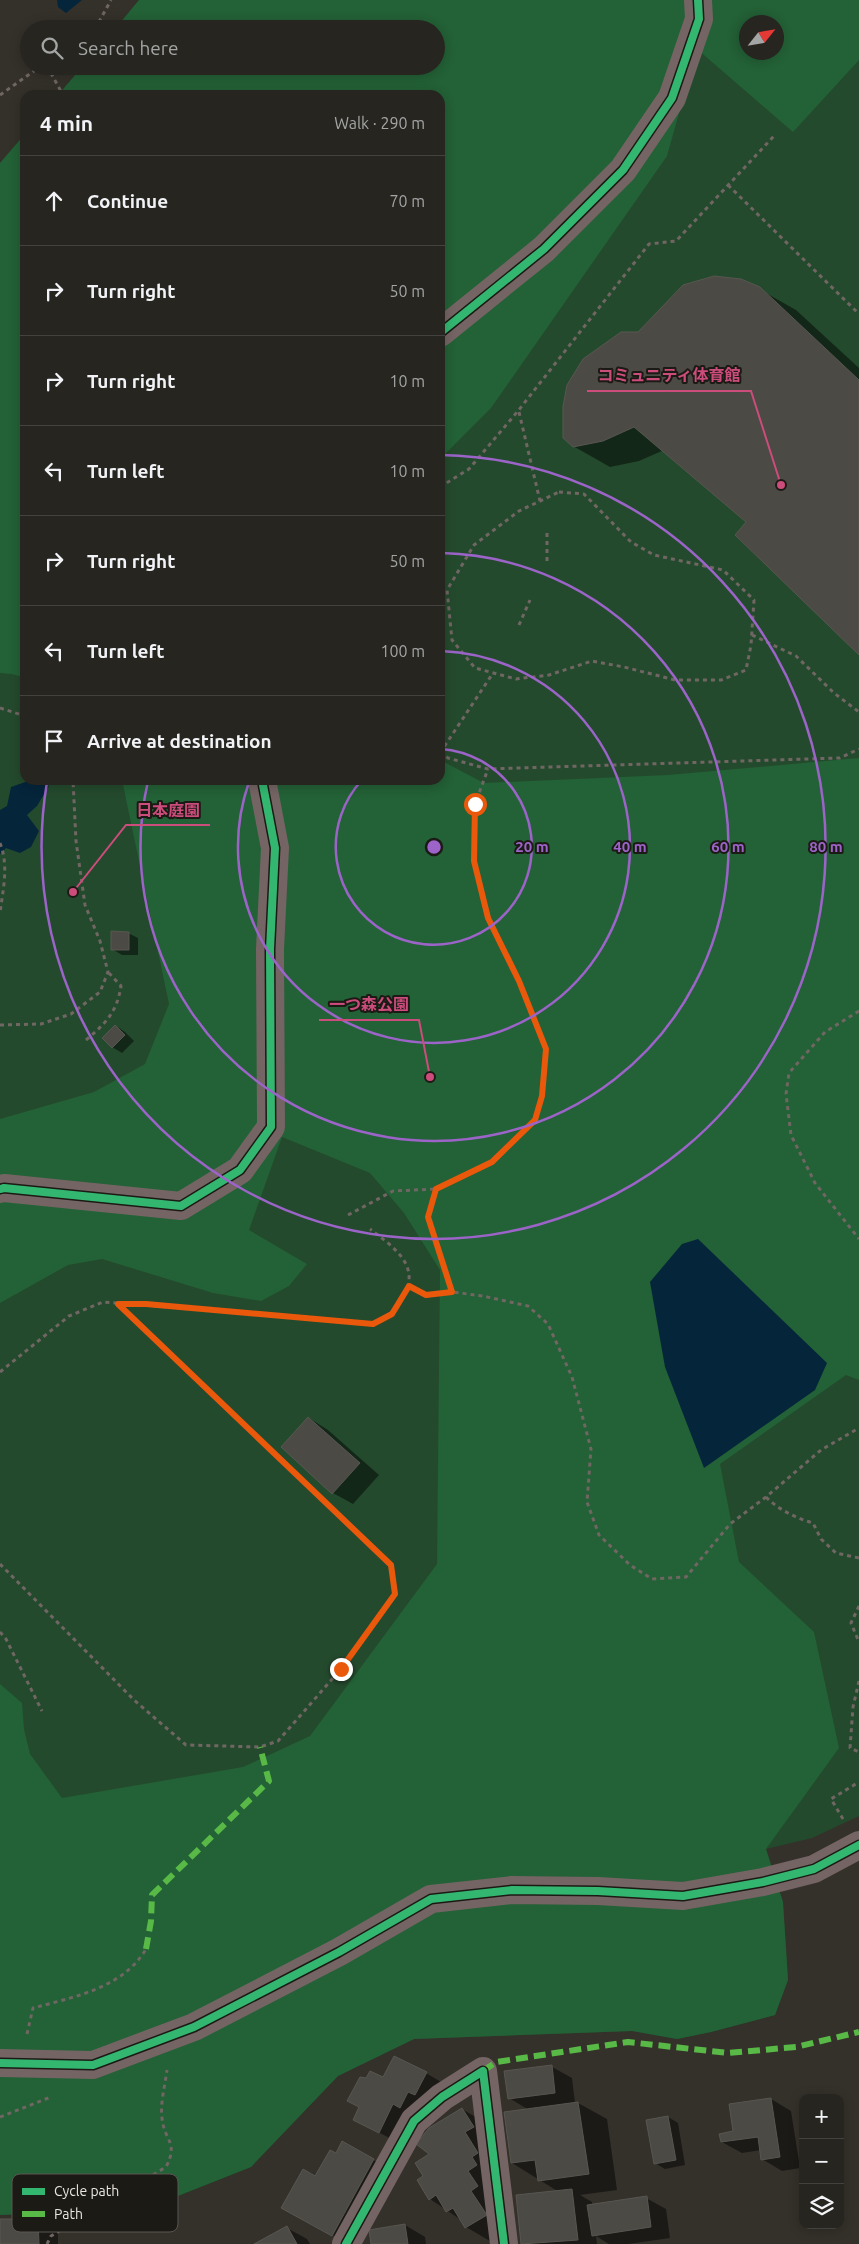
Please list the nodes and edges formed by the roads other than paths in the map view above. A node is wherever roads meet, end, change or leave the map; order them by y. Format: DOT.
graph roads {
  1 [pos="698,0"];
  2 [pos="445,329"];
  3 [pos="263,785"];
  4 [pos="0,1189"];
  5 [pos="859,1844"];
  6 [pos="6,2064"];
  7 [pos="346,2244"];
  8 [pos="504,2244"];
  1 -- 2 [label="street"];
  3 -- 4 [label="street"];
  5 -- 6 [label="street"];
  7 -- 8 [label="street"];
}
